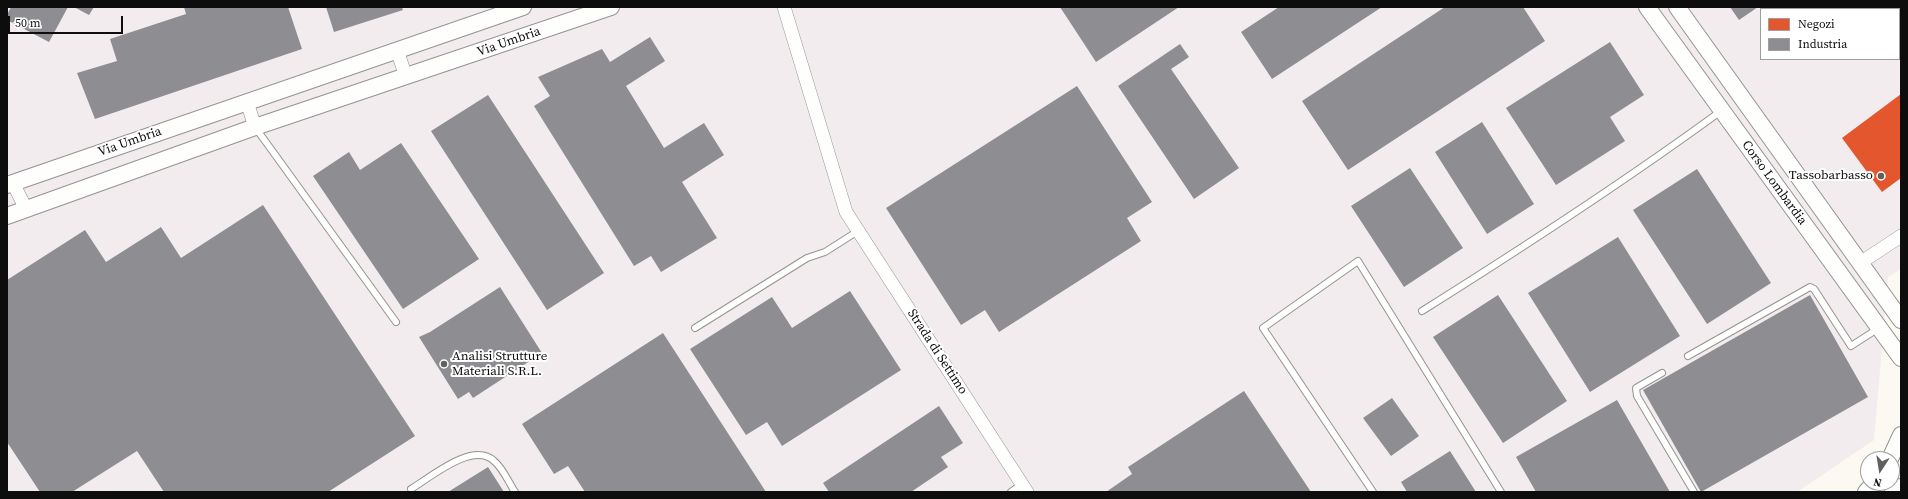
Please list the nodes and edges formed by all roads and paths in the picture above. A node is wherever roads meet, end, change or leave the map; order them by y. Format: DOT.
graph roads {
  1 [pos="523,7"];
  2 [pos="611,7"];
  3 [pos="784,7"];
  4 [pos="1647,7"];
  5 [pos="1677,7"];
  6 [pos="397,50"];
  7 [pos="406,77"];
  8 [pos="247,102"];
  9 [pos="1722,110"];
  10 [pos="256,127"];
  11 [pos="10,184"];
  12 [pos="26,209"];
  13 [pos="7,216"];
  14 [pos="858,230"];
  15 [pos="1901,236"];
  16 [pos="1860,263"];
  17 [pos="1422,311"];
  18 [pos="1901,320"];
  19 [pos="396,322"];
  20 [pos="695,328"];
  21 [pos="1879,328"];
  22 [pos="1688,356"];
  23 [pos="1901,358"];
  24 [pos="1662,373"];
  25 [pos="1901,434"];
  26 [pos="1894,451"];
  27 [pos="1901,487"];
  28 [pos="1025,488"];
  29 [pos="411,489"];
  30 [pos="515,492"];
  31 [pos="1011,492"];
  32 [pos="1373,492"];
  33 [pos="1501,492"];
  34 [pos="1694,492"];
  35 [pos="1893,492"];
  1 -- 6 [label="street, Via Umbria"];
  2 -- 7 [label="street, Via Umbria"];
  3 -- 14 [label="street, Strada di Settimo"];
  4 -- 9 [label="street, Corso Lombardia"];
  5 -- 16 [label="street, Corso Lombardia"];
  6 -- 7 [label="street"];
  6 -- 8 [label="street, Via Umbria"];
  7 -- 10 [label="street, Via Umbria"];
  8 -- 10 [label="street"];
  8 -- 11 [label="street, Via Umbria"];
  9 -- 17 [label="lane"];
  9 -- 21 [label="street, Corso Lombardia"];
  10 -- 12 [label="street, Via Umbria"];
  10 -- 19 [label="lane"];
  11 -- 12 [label="street, Via Umbria"];
  12 -- 13 [label="street, Via Umbria"];
  14 -- 20 [label="lane"];
  14 -- 28 [label="street, Strada di Settimo"];
  15 -- 16 [label="street"];
  16 -- 18 [label="street, Corso Lombardia"];
  21 -- 22 [label="lane"];
  21 -- 23 [label="street, Corso Lombardia"];
  24 -- 34 [label="lane"];
  25 -- 26 [label="street"];
  27 -- 35 [label="street"];
  28 -- 31 [label="lane"];
  29 -- 30 [label="lane"];
  32 -- 33 [label="lane"];
}
